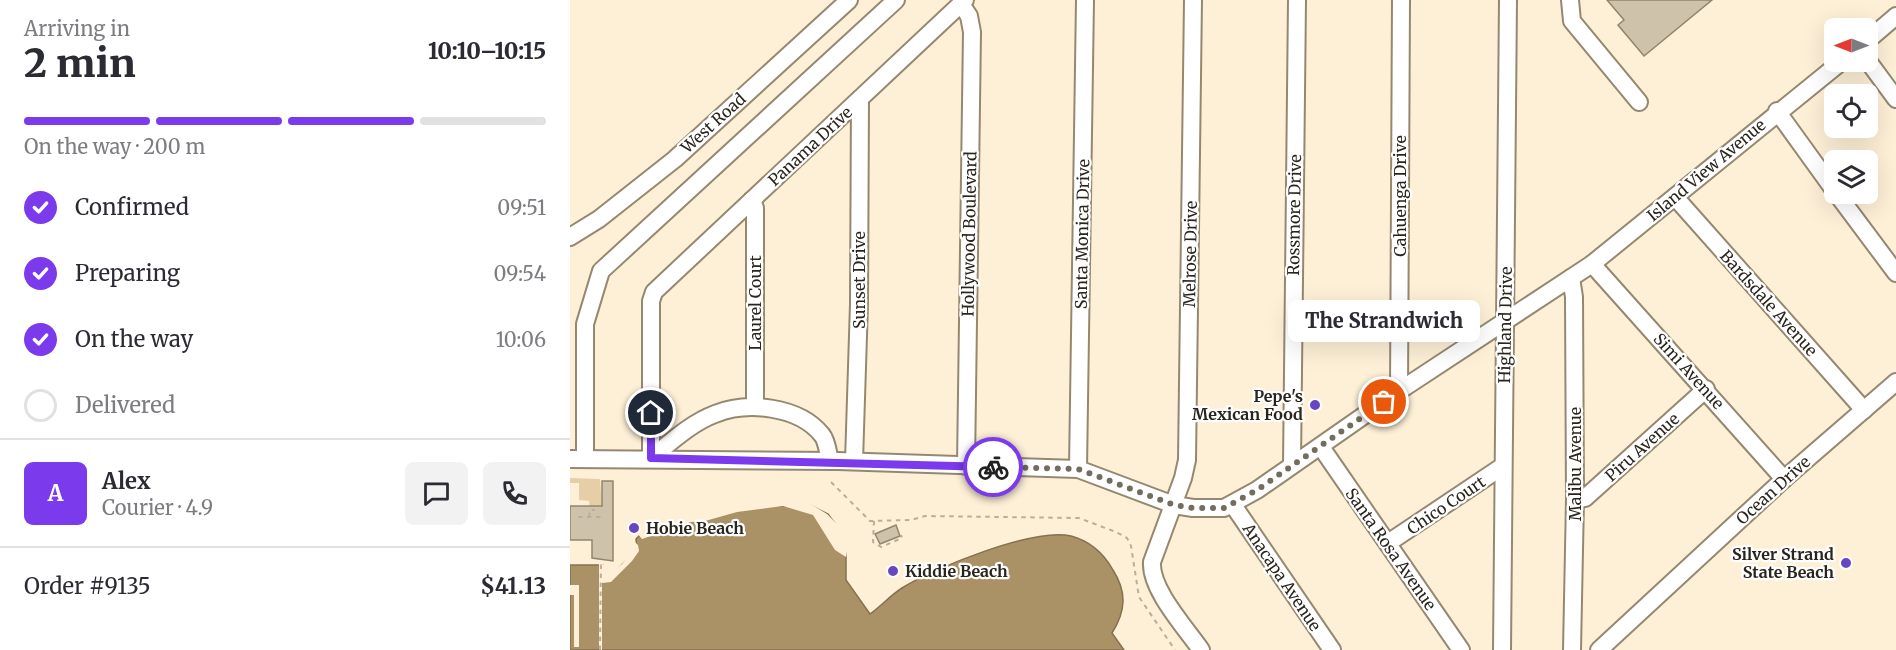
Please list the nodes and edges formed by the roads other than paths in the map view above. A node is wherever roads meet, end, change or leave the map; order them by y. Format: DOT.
graph roads {
  1 [pos="849,0"];
  2 [pos="896,0"];
  3 [pos="1085,0"];
  4 [pos="1193,0"];
  5 [pos="1297,0"];
  6 [pos="1401,0"];
  7 [pos="1509,0"];
  8 [pos="1570,0"];
  9 [pos="963,2"];
  10 [pos="1896,16"];
  11 [pos="1878,31"];
  12 [pos="1828,72"];
  13 [pos="1876,72"];
  14 [pos="860,99"];
  15 [pos="1896,99"];
  16 [pos="1639,102"];
  17 [pos="1777,111"];
  18 [pos="1824,176"];
  19 [pos="1675,197"];
  20 [pos="752,200"];
  21 [pos="1844,204"];
  22 [pos="570,237"];
  23 [pos="1592,264"];
  24 [pos="1896,273"];
  25 [pos="1571,278"];
  26 [pos="1504,321"];
  27 [pos="1896,382"];
  28 [pos="1706,389"];
  29 [pos="1399,391"];
  30 [pos="755,407"];
  31 [pos="1864,410"];
  32 [pos="1321,447"];
  33 [pos="577,458"];
  34 [pos="651,458"];
  35 [pos="830,461"];
  36 [pos="854,462"];
  37 [pos="1292,465"];
  38 [pos="966,466"];
  39 [pos="1503,466"];
  40 [pos="1078,469"];
  41 [pos="1785,479"];
  42 [pos="1575,500"];
  43 [pos="1174,505"];
  44 [pos="1233,505"];
  45 [pos="1388,543"];
  46 [pos="1201,650"];
  47 [pos="1332,650"];
  48 [pos="1461,650"];
  49 [pos="1502,650"];
  50 [pos="1572,650"];
  51 [pos="1599,650"];
  1 -- 22 [label="street, West Road"];
  2 -- 33 [label="street"];
  3 -- 40 [label="street, Santa Monica Drive"];
  4 -- 43 [label="street, Melrose Drive"];
  5 -- 37 [label="street, Rossmore Drive"];
  6 -- 29 [label="street, Cahuenga Drive"];
  7 -- 26 [label="street, Highland Drive"];
  8 -- 16 [label="street"];
  9 -- 14 [label="street, Panama Drive"];
  9 -- 38 [label="street, Hollywood Boulevard"];
  10 -- 11 [label="street"];
  12 -- 17 [label="street, Island View Avenue"];
  13 -- 15 [label="street"];
  14 -- 20 [label="street, Panama Drive"];
  14 -- 36 [label="street, Sunset Drive"];
  17 -- 18 [label="street"];
  17 -- 19 [label="street, Island View Avenue"];
  19 -- 23 [label="street, Island View Avenue"];
  19 -- 31 [label="street, Bardsdale Avenue"];
  20 -- 30 [label="street, Laurel Court"];
  20 -- 34 [label="street, Panama Drive"];
  21 -- 24 [label="street"];
  23 -- 25 [label="street, Island View Avenue"];
  23 -- 28 [label="street, Simi Avenue"];
  25 -- 26 [label="street, Island View Avenue"];
  25 -- 42 [label="street, Malibu Avenue"];
  26 -- 29 [label="street, Island View Avenue"];
  26 -- 39 [label="street, Highland Drive"];
  27 -- 31 [label="street, Ocean Drive"];
  28 -- 41 [label="street, Simi Avenue"];
  28 -- 42 [label="street, Piru Avenue"];
  29 -- 32 [label="street, Island View Avenue"];
  30 -- 34 [label="street"];
  30 -- 35 [label="street"];
  31 -- 41 [label="street, Ocean Drive"];
  32 -- 37 [label="street, Island View Avenue"];
  32 -- 45 [label="street, Santa Rosa Avenue"];
  33 -- 34 [label="street"];
  34 -- 35 [label="street"];
  35 -- 36 [label="street"];
  36 -- 38 [label="street"];
  37 -- 44 [label="street, Island View Avenue"];
  38 -- 40 [label="street"];
  39 -- 45 [label="street, Chico Court"];
  39 -- 49 [label="street, Highland Drive"];
  40 -- 43 [label="street"];
  41 -- 51 [label="street, Ocean Drive"];
  42 -- 50 [label="street, Malibu Avenue"];
  43 -- 44 [label="street"];
  43 -- 46 [label="street, Melrose Drive"];
  44 -- 47 [label="street, Anacapa Avenue"];
  45 -- 48 [label="street, Santa Rosa Avenue"];
}
